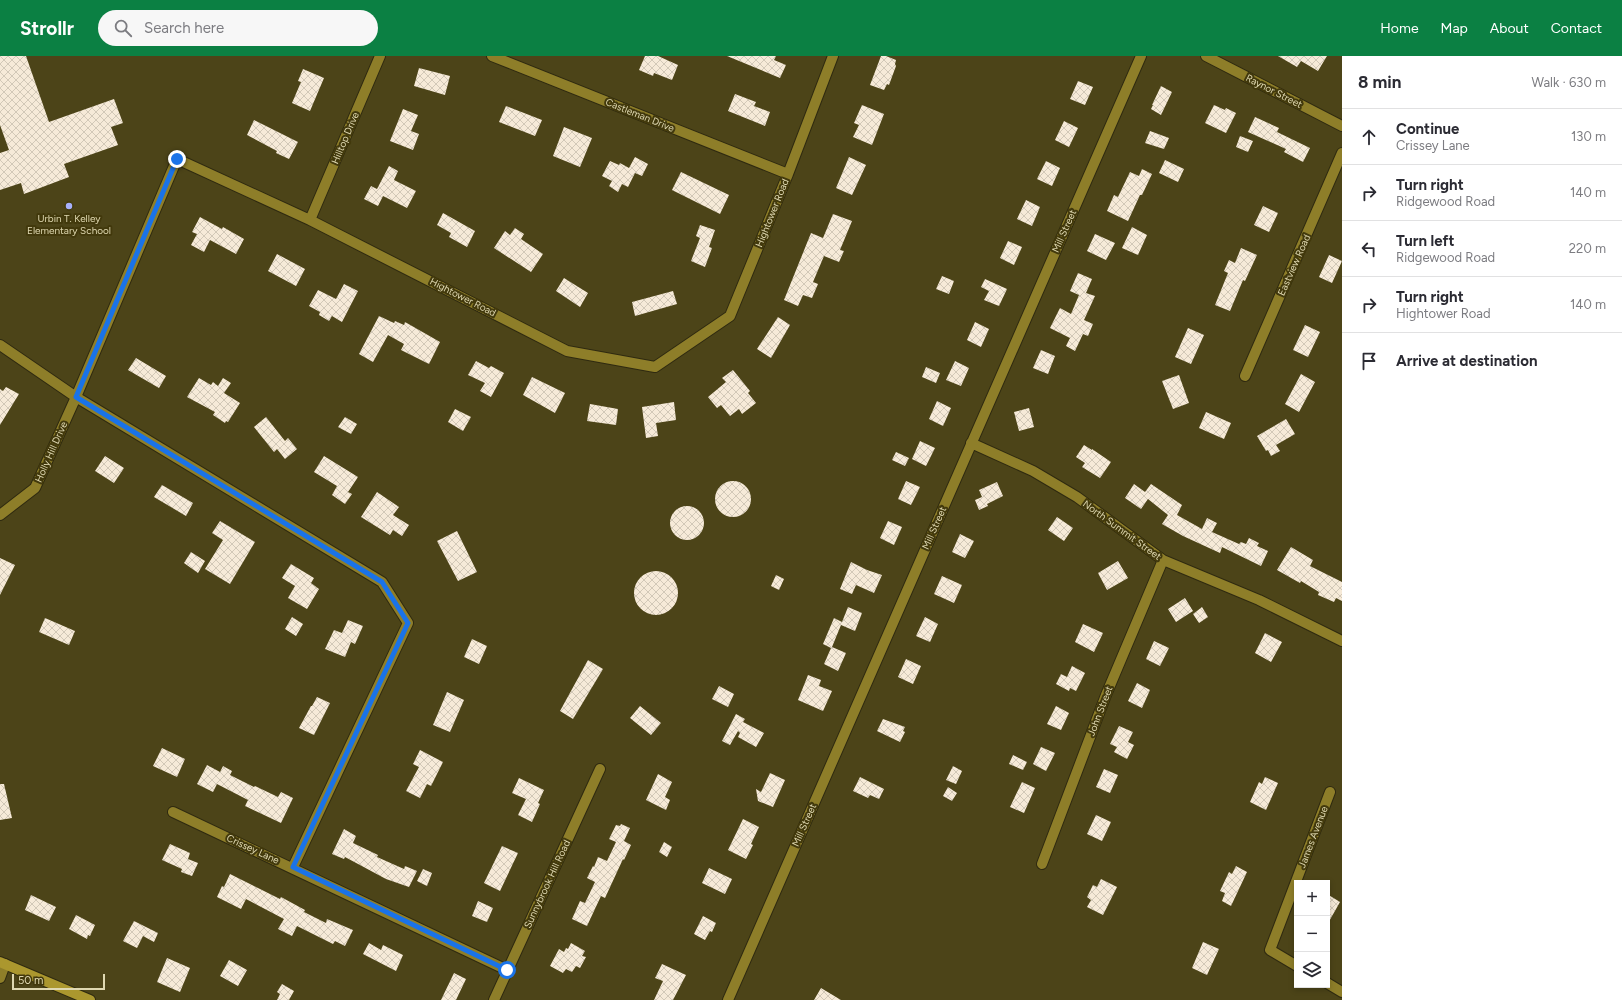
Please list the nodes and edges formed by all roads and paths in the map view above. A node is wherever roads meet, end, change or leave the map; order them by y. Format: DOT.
graph roads {
  1 [pos="380,56"];
  2 [pos="492,56"];
  3 [pos="833,56"];
  4 [pos="1141,56"];
  5 [pos="1206,56"];
  6 [pos="1342,126"];
  7 [pos="1342,154"];
  8 [pos="788,174"];
  9 [pos="310,220"];
  10 [pos="0,345"];
  11 [pos="1245,376"];
  12 [pos="76,397"];
  13 [pos="971,443"];
  14 [pos="0,515"];
  15 [pos="1163,560"];
  16 [pos="1342,642"];
  17 [pos="600,769"];
  18 [pos="1330,792"];
  19 [pos="173,812"];
  20 [pos="1042,864"];
  21 [pos="293,867"];
  22 [pos="2,963"];
  23 [pos="1294,964"];
  24 [pos="507,970"];
  25 [pos="0,978"];
  26 [pos="1330,985"];
  27 [pos="1342,992"];
  28 [pos="90,1000"];
  29 [pos="494,1000"];
  30 [pos="728,1000"];
  1 -- 9 [label="street, Hilltop Drive"];
  2 -- 8 [label="street, Castleman Drive"];
  3 -- 8 [label="street, Hightower Road"];
  4 -- 13 [label="street, Mill Street"];
  5 -- 6 [label="street, Raynor Street"];
  7 -- 11 [label="street, Eastview Road"];
  8 -- 9 [label="street, Hightower Road"];
  9 -- 12 [label="street, Hightower Road"];
  10 -- 12 [label="street"];
  12 -- 14 [label="street, Holly Hill Drive"];
  12 -- 21 [label="street"];
  13 -- 15 [label="street, North Summit Street"];
  13 -- 30 [label="street, Mill Street"];
  15 -- 16 [label="street, North Summit Street"];
  15 -- 20 [label="street, John Street"];
  17 -- 24 [label="street, Sunnybrook Hill Road"];
  18 -- 23 [label="street, James Avenue"];
  19 -- 21 [label="street, Crissey Lane"];
  21 -- 24 [label="street, Crissey Lane"];
  22 -- 25 [label="street"];
  22 -- 28 [label="main road"];
  24 -- 29 [label="street, Sunnybrook Hill Road"];
  26 -- 27 [label="street"];
}
